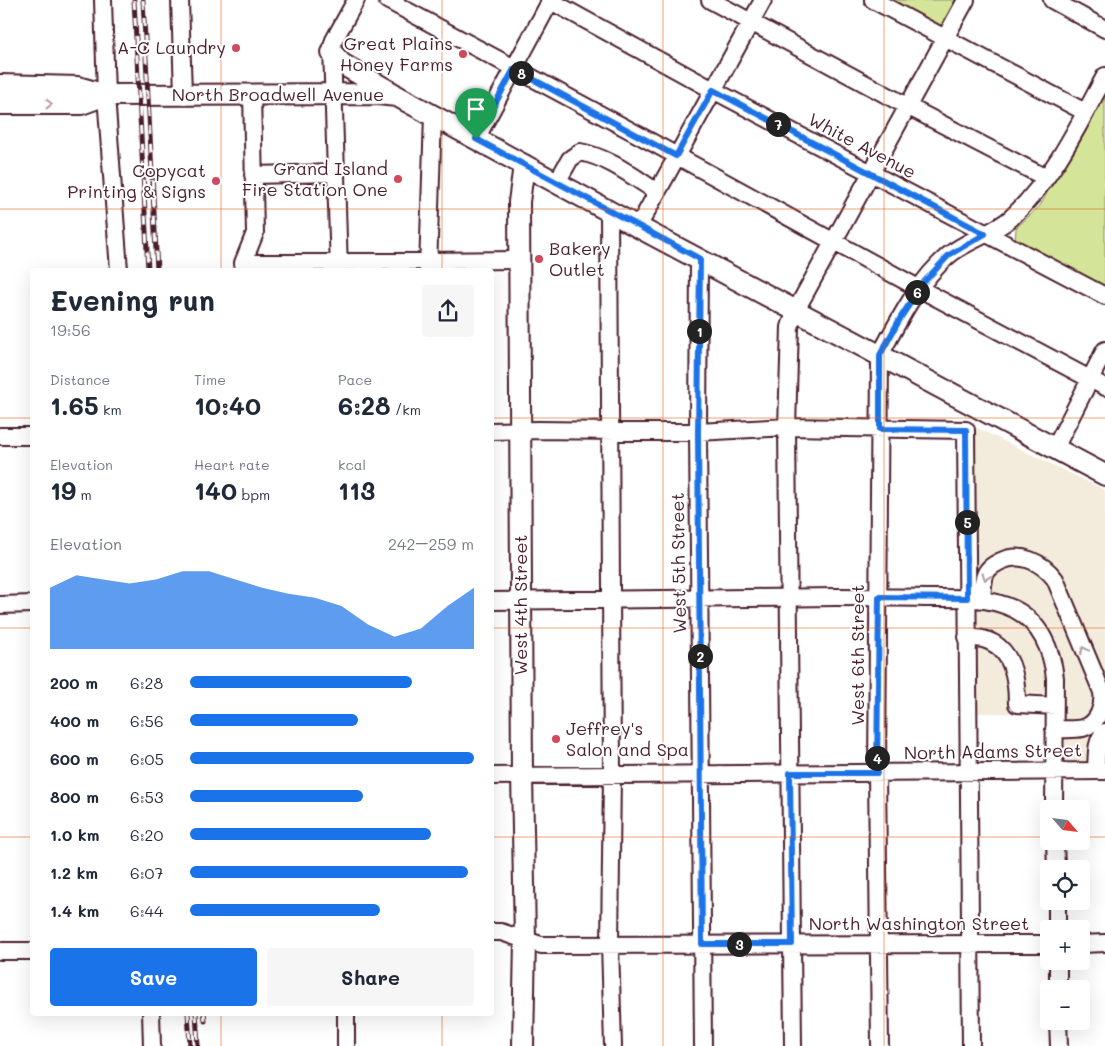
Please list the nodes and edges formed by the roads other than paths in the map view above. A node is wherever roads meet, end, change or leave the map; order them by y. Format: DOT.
graph roads {
  1 [pos="103,0"];
  2 [pos="180,0"];
  3 [pos="356,0"];
  4 [pos="387,0"];
  5 [pos="551,0"];
  6 [pos="710,0"];
  7 [pos="763,0"];
  8 [pos="873,0"];
  9 [pos="966,0"];
  10 [pos="1052,0"];
  11 [pos="751,22"];
  12 [pos="1105,29"];
  13 [pos="945,38"];
  14 [pos="332,53"];
  15 [pos="514,69"];
  16 [pos="1105,76"];
  17 [pos="0,85"];
  18 [pos="713,90"];
  19 [pos="183,94"];
  20 [pos="252,94"];
  21 [pos="334,94"];
  22 [pos="106,95"];
  23 [pos="397,96"];
  24 [pos="0,104"];
  25 [pos="908,106"];
  26 [pos="1085,112"];
  27 [pos="433,115"];
  28 [pos="476,139"];
  29 [pos="676,156"];
  30 [pos="524,165"];
  31 [pos="336,173"];
  32 [pos="870,173"];
  33 [pos="253,175"];
  34 [pos="1046,178"];
  35 [pos="557,182"];
  36 [pos="657,192"];
  37 [pos="609,211"];
  38 [pos="638,226"];
  39 [pos="985,234"];
  40 [pos="833,242"];
  41 [pos="700,259"];
  42 [pos="518,260"];
  43 [pos="339,266"];
  44 [pos="428,266"];
  45 [pos="243,267"];
  46 [pos="119,268"];
  47 [pos="920,289"];
  48 [pos="1105,296"];
  49 [pos="796,310"];
  50 [pos="1105,350"];
  51 [pos="880,355"];
  52 [pos="1090,378"];
  53 [pos="1105,387"];
  54 [pos="787,427"];
  55 [pos="880,429"];
  56 [pos="520,430"];
  57 [pos="494,431"];
  58 [pos="610,432"];
  59 [pos="698,432"];
  60 [pos="0,436"];
  61 [pos="30,436"];
  62 [pos="1055,448"];
  63 [pos="1105,474"];
  64 [pos="879,597"];
  65 [pos="788,598"];
  66 [pos="700,599"];
  67 [pos="974,599"];
  68 [pos="611,600"];
  69 [pos="494,601"];
  70 [pos="521,601"];
  71 [pos="30,604"];
  72 [pos="0,605"];
  73 [pos="967,637"];
  74 [pos="1055,706"];
  75 [pos="1054,729"];
  76 [pos="1105,732"];
  77 [pos="1054,771"];
  78 [pos="1101,771"];
  79 [pos="969,772"];
  80 [pos="790,773"];
  81 [pos="877,773"];
  82 [pos="701,774"];
  83 [pos="522,775"];
  84 [pos="612,775"];
  85 [pos="494,776"];
  86 [pos="1054,800"];
  87 [pos="494,932"];
  88 [pos="525,940"];
  89 [pos="1105,943"];
  90 [pos="610,944"];
  91 [pos="702,944"];
  92 [pos="792,944"];
  93 [pos="879,944"];
  94 [pos="970,944"];
  95 [pos="1040,944"];
  96 [pos="1090,944"];
  97 [pos="0,951"];
  98 [pos="30,951"];
  99 [pos="151,1016"];
  100 [pos="346,1016"];
  101 [pos="1058,1030"];
  102 [pos="152,1046"];
  103 [pos="346,1046"];
  104 [pos="523,1046"];
  105 [pos="613,1046"];
  106 [pos="703,1046"];
  107 [pos="793,1046"];
  108 [pos="880,1046"];
  109 [pos="971,1046"];
  110 [pos="1059,1046"];
  1 -- 22 [label="street"];
  2 -- 19 [label="street"];
  3 -- 14 [label="street"];
  4 -- 15 [label="street"];
  5 -- 15 [label="street"];
  5 -- 18 [label="street, White Avenue"];
  6 -- 11 [label="street"];
  7 -- 11 [label="street"];
  8 -- 13 [label="street"];
  9 -- 13 [label="street"];
  10 -- 12 [label="street"];
  11 -- 18 [label="street"];
  11 -- 25 [label="street"];
  13 -- 25 [label="street"];
  13 -- 26 [label="street"];
  14 -- 21 [label="street"];
  14 -- 23 [label="main road"];
  15 -- 28 [label="street"];
  15 -- 29 [label="street"];
  16 -- 26 [label="street"];
  17 -- 22 [label="main road, North Broadwell Avenue"];
  18 -- 29 [label="street"];
  18 -- 32 [label="street, White Avenue"];
  19 -- 20 [label="main road, North Broadwell Avenue"];
  19 -- 22 [label="main road, North Broadwell Avenue"];
  20 -- 21 [label="main road, North Broadwell Avenue"];
  20 -- 33 [label="street"];
  21 -- 23 [label="main road, North Broadwell Avenue"];
  21 -- 31 [label="street"];
  24 -- 22 [label="main road, North Broadwell Avenue, one-way"];
  22 -- 46 [label="street"];
  23 -- 27 [label="main road, North Broadwell Avenue"];
  25 -- 32 [label="street"];
  25 -- 34 [label="street"];
  26 -- 34 [label="street"];
  27 -- 28 [label="main road, North Broadwell Avenue"];
  27 -- 44 [label="street"];
  28 -- 30 [label="main road, North Broadwell Avenue"];
  29 -- 36 [label="street"];
  29 -- 40 [label="street"];
  30 -- 35 [label="main road, North Broadwell Avenue"];
  30 -- 42 [label="main road, West 4th Street"];
  31 -- 33 [label="street"];
  31 -- 43 [label="street"];
  32 -- 39 [label="street, White Avenue"];
  32 -- 40 [label="street"];
  33 -- 45 [label="street"];
  34 -- 39 [label="street"];
  35 -- 36 [label="street"];
  35 -- 37 [label="main road, North Broadwell Avenue"];
  36 -- 38 [label="street"];
  37 -- 38 [label="main road, North Broadwell Avenue"];
  37 -- 58 [label="street"];
  38 -- 41 [label="main road, North Broadwell Avenue"];
  39 -- 47 [label="street"];
  39 -- 48 [label="street, White Avenue"];
  40 -- 47 [label="street"];
  40 -- 49 [label="street"];
  41 -- 49 [label="main road, North Broadwell Avenue"];
  41 -- 59 [label="street, West 5th Street"];
  42 -- 44 [label="street"];
  42 -- 56 [label="main road, West 4th Street"];
  43 -- 44 [label="street"];
  43 -- 45 [label="street"];
  47 -- 51 [label="street"];
  47 -- 52 [label="street"];
  49 -- 51 [label="main road, North Broadwell Avenue"];
  49 -- 54 [label="street"];
  50 -- 52 [label="street"];
  51 -- 55 [label="street, West 6th Street"];
  51 -- 62 [label="main road, North Broadwell Avenue"];
  52 -- 53 [label="street"];
  52 -- 62 [label="street"];
  54 -- 55 [label="street"];
  54 -- 59 [label="street"];
  54 -- 65 [label="street"];
  55 -- 64 [label="street, West 6th Street"];
  55 -- 67 [label="street"];
  56 -- 57 [label="street"];
  56 -- 58 [label="street"];
  56 -- 70 [label="main road, West 4th Street"];
  58 -- 59 [label="street"];
  58 -- 68 [label="street"];
  59 -- 66 [label="street, West 5th Street"];
  60 -- 61 [label="street"];
  62 -- 63 [label="main road, North Broadwell Avenue"];
  64 -- 65 [label="street"];
  64 -- 67 [label="street"];
  64 -- 81 [label="street, West 6th Street"];
  65 -- 66 [label="street"];
  65 -- 80 [label="street"];
  66 -- 68 [label="street"];
  66 -- 82 [label="street, West 5th Street"];
  67 -- 73 [label="street"];
  67 -- 74 [label="street"];
  75 -- 67 [label="street, one-way"];
  68 -- 70 [label="street"];
  68 -- 84 [label="street"];
  69 -- 70 [label="street"];
  70 -- 83 [label="main road, West 4th Street"];
  71 -- 72 [label="street"];
  73 -- 74 [label="street"];
  73 -- 79 [label="street"];
  74 -- 75 [label="street"];
  75 -- 77 [label="street"];
  76 -- 78 [label="street"];
  77 -- 78 [label="street, North Adams Street"];
  77 -- 79 [label="street, North Adams Street"];
  77 -- 86 [label="street"];
  79 -- 81 [label="street, North Adams Street"];
  79 -- 94 [label="street"];
  80 -- 81 [label="street, North Adams Street"];
  80 -- 82 [label="street, North Adams Street"];
  80 -- 92 [label="street"];
  81 -- 93 [label="street, West 6th Street"];
  82 -- 84 [label="street, North Adams Street"];
  82 -- 91 [label="street, West 5th Street"];
  83 -- 84 [label="street, North Adams Street"];
  83 -- 85 [label="street, North Adams Street"];
  83 -- 88 [label="main road, West 4th Street"];
  84 -- 90 [label="street"];
  87 -- 88 [label="street, North Washington Street"];
  88 -- 90 [label="street, North Washington Street"];
  88 -- 104 [label="main road, West 4th Street"];
  89 -- 96 [label="street"];
  90 -- 91 [label="street, North Washington Street"];
  90 -- 105 [label="street"];
  91 -- 92 [label="street, North Washington Street"];
  91 -- 106 [label="street, West 5th Street"];
  92 -- 93 [label="street, North Washington Street"];
  92 -- 107 [label="street"];
  93 -- 94 [label="street, North Washington Street"];
  93 -- 108 [label="street, West 6th Street"];
  94 -- 95 [label="street, North Washington Street"];
  94 -- 109 [label="street"];
  97 -- 98 [label="street"];
  99 -- 102 [label="street"];
  100 -- 103 [label="street"];
  101 -- 110 [label="street"];
}
